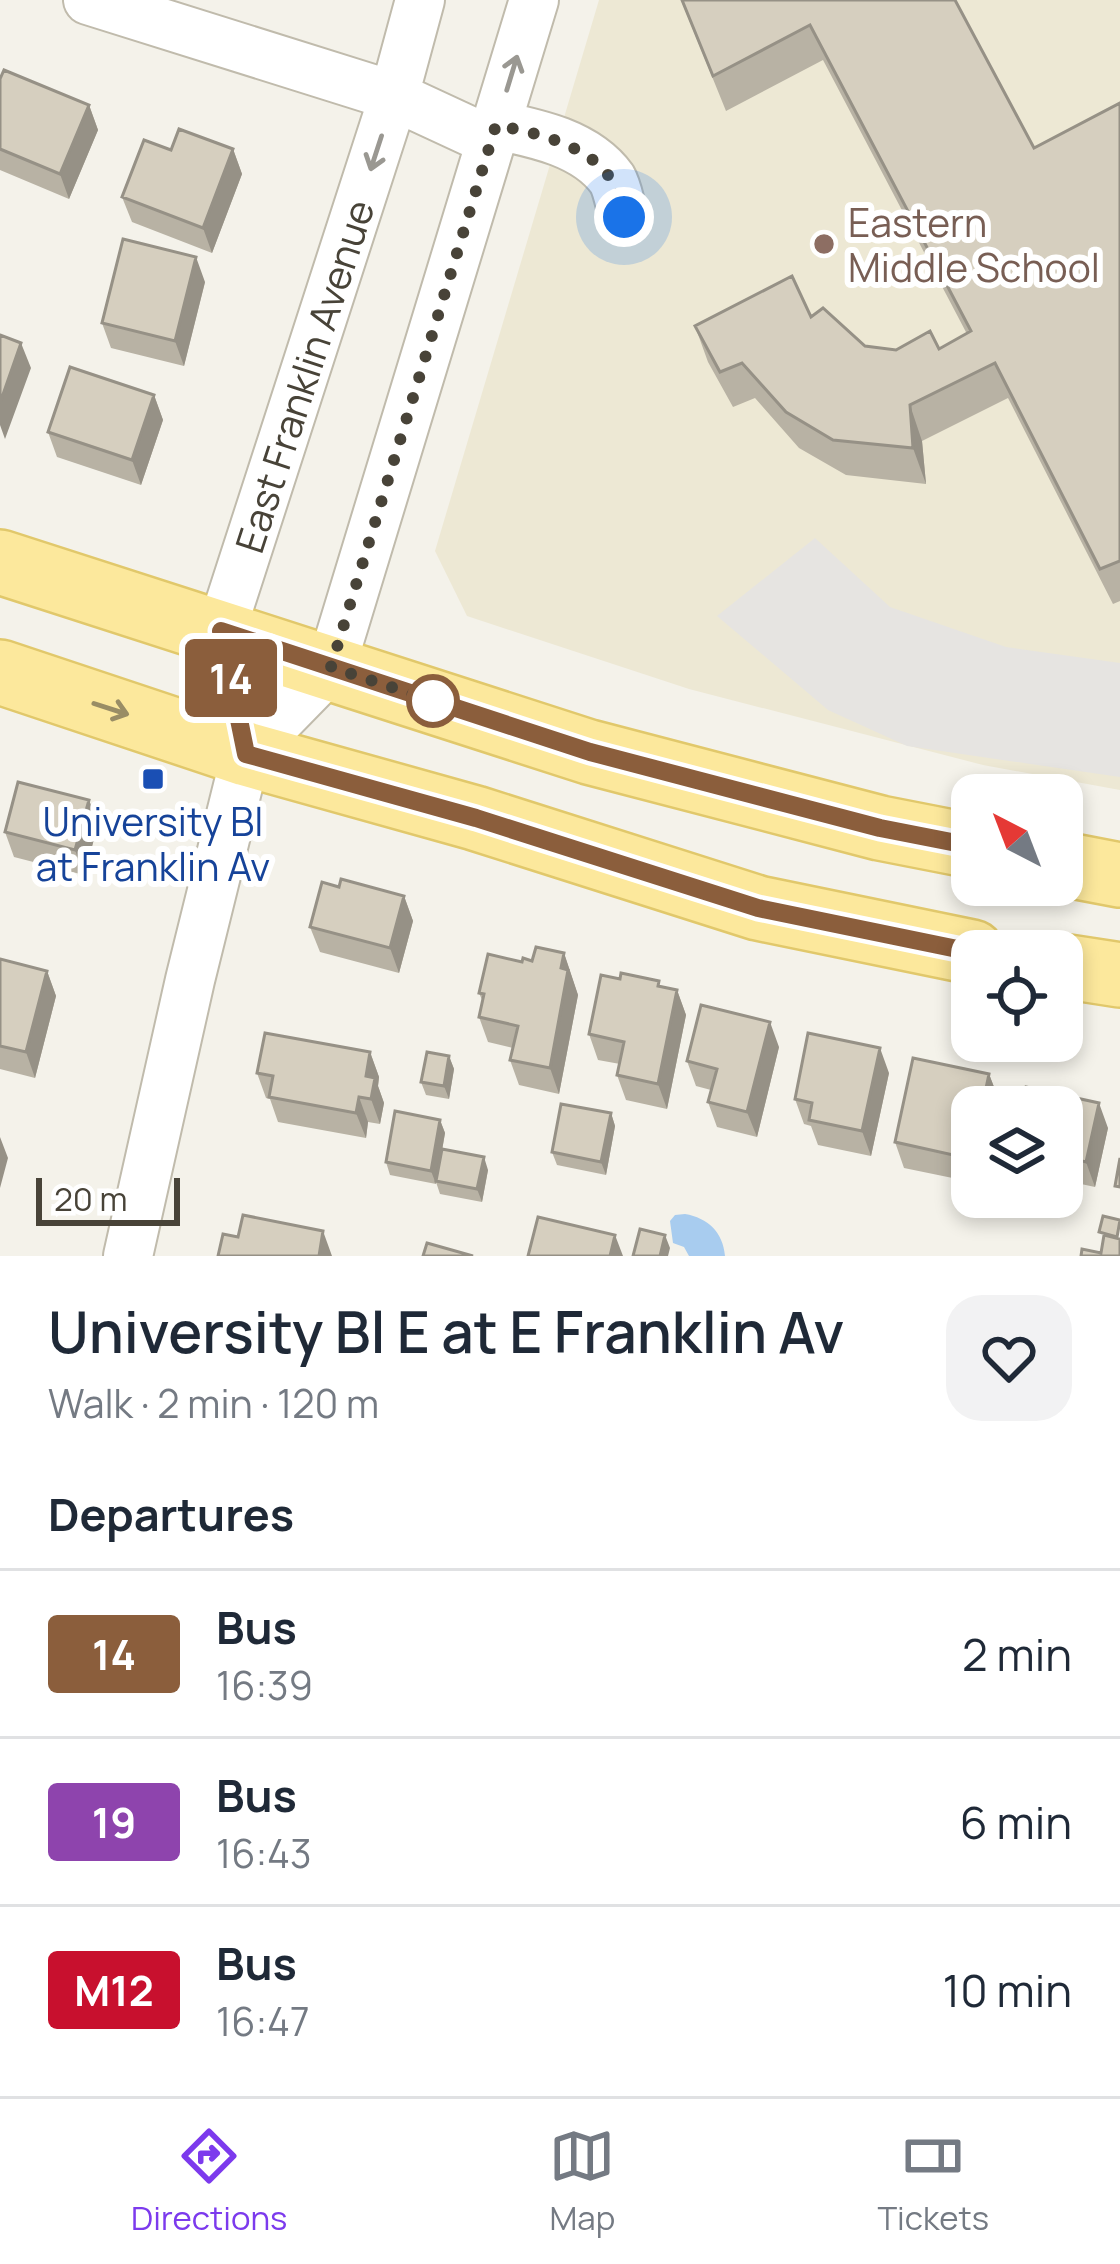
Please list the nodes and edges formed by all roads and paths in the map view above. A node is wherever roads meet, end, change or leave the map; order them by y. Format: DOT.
graph roads {
  1 [pos="88,0"];
  2 [pos="420,0"];
  3 [pos="534,0"];
  4 [pos="394,96"];
  5 [pos="494,133"];
  6 [pos="624,217"];
  7 [pos="0,562"];
  8 [pos="221,631"];
  9 [pos="331,667"];
  10 [pos="0,672"];
  11 [pos="246,754"];
  12 [pos="951,842"];
  13 [pos="1083,868"];
  14 [pos="1120,875"];
  15 [pos="951,948"];
  16 [pos="1083,969"];
  17 [pos="1120,975"];
  18 [pos="128,1256"];
  1 -- 4 [label="street"];
  2 -- 4 [label="street, East Franklin Avenue"];
  5 -- 3 [label="street, one-way"];
  4 -- 5 [label="street"];
  4 -- 8 [label="street, East Franklin Avenue, one-way"];
  5 -- 6 [label="street"];
  5 -- 9 [label="street"];
  7 -- 8 [label="main road"];
  8 -- 9 [label="main road"];
  8 -- 11 [label="street, East Franklin Avenue"];
  9 -- 11 [label="street"];
  9 -- 12 [label="main road"];
  10 -- 11 [label="main road, one-way"];
  11 -- 15 [label="main road"];
  11 -- 18 [label="street, East Franklin Avenue"];
  13 -- 14 [label="main road"];
  16 -- 17 [label="main road"];
}
